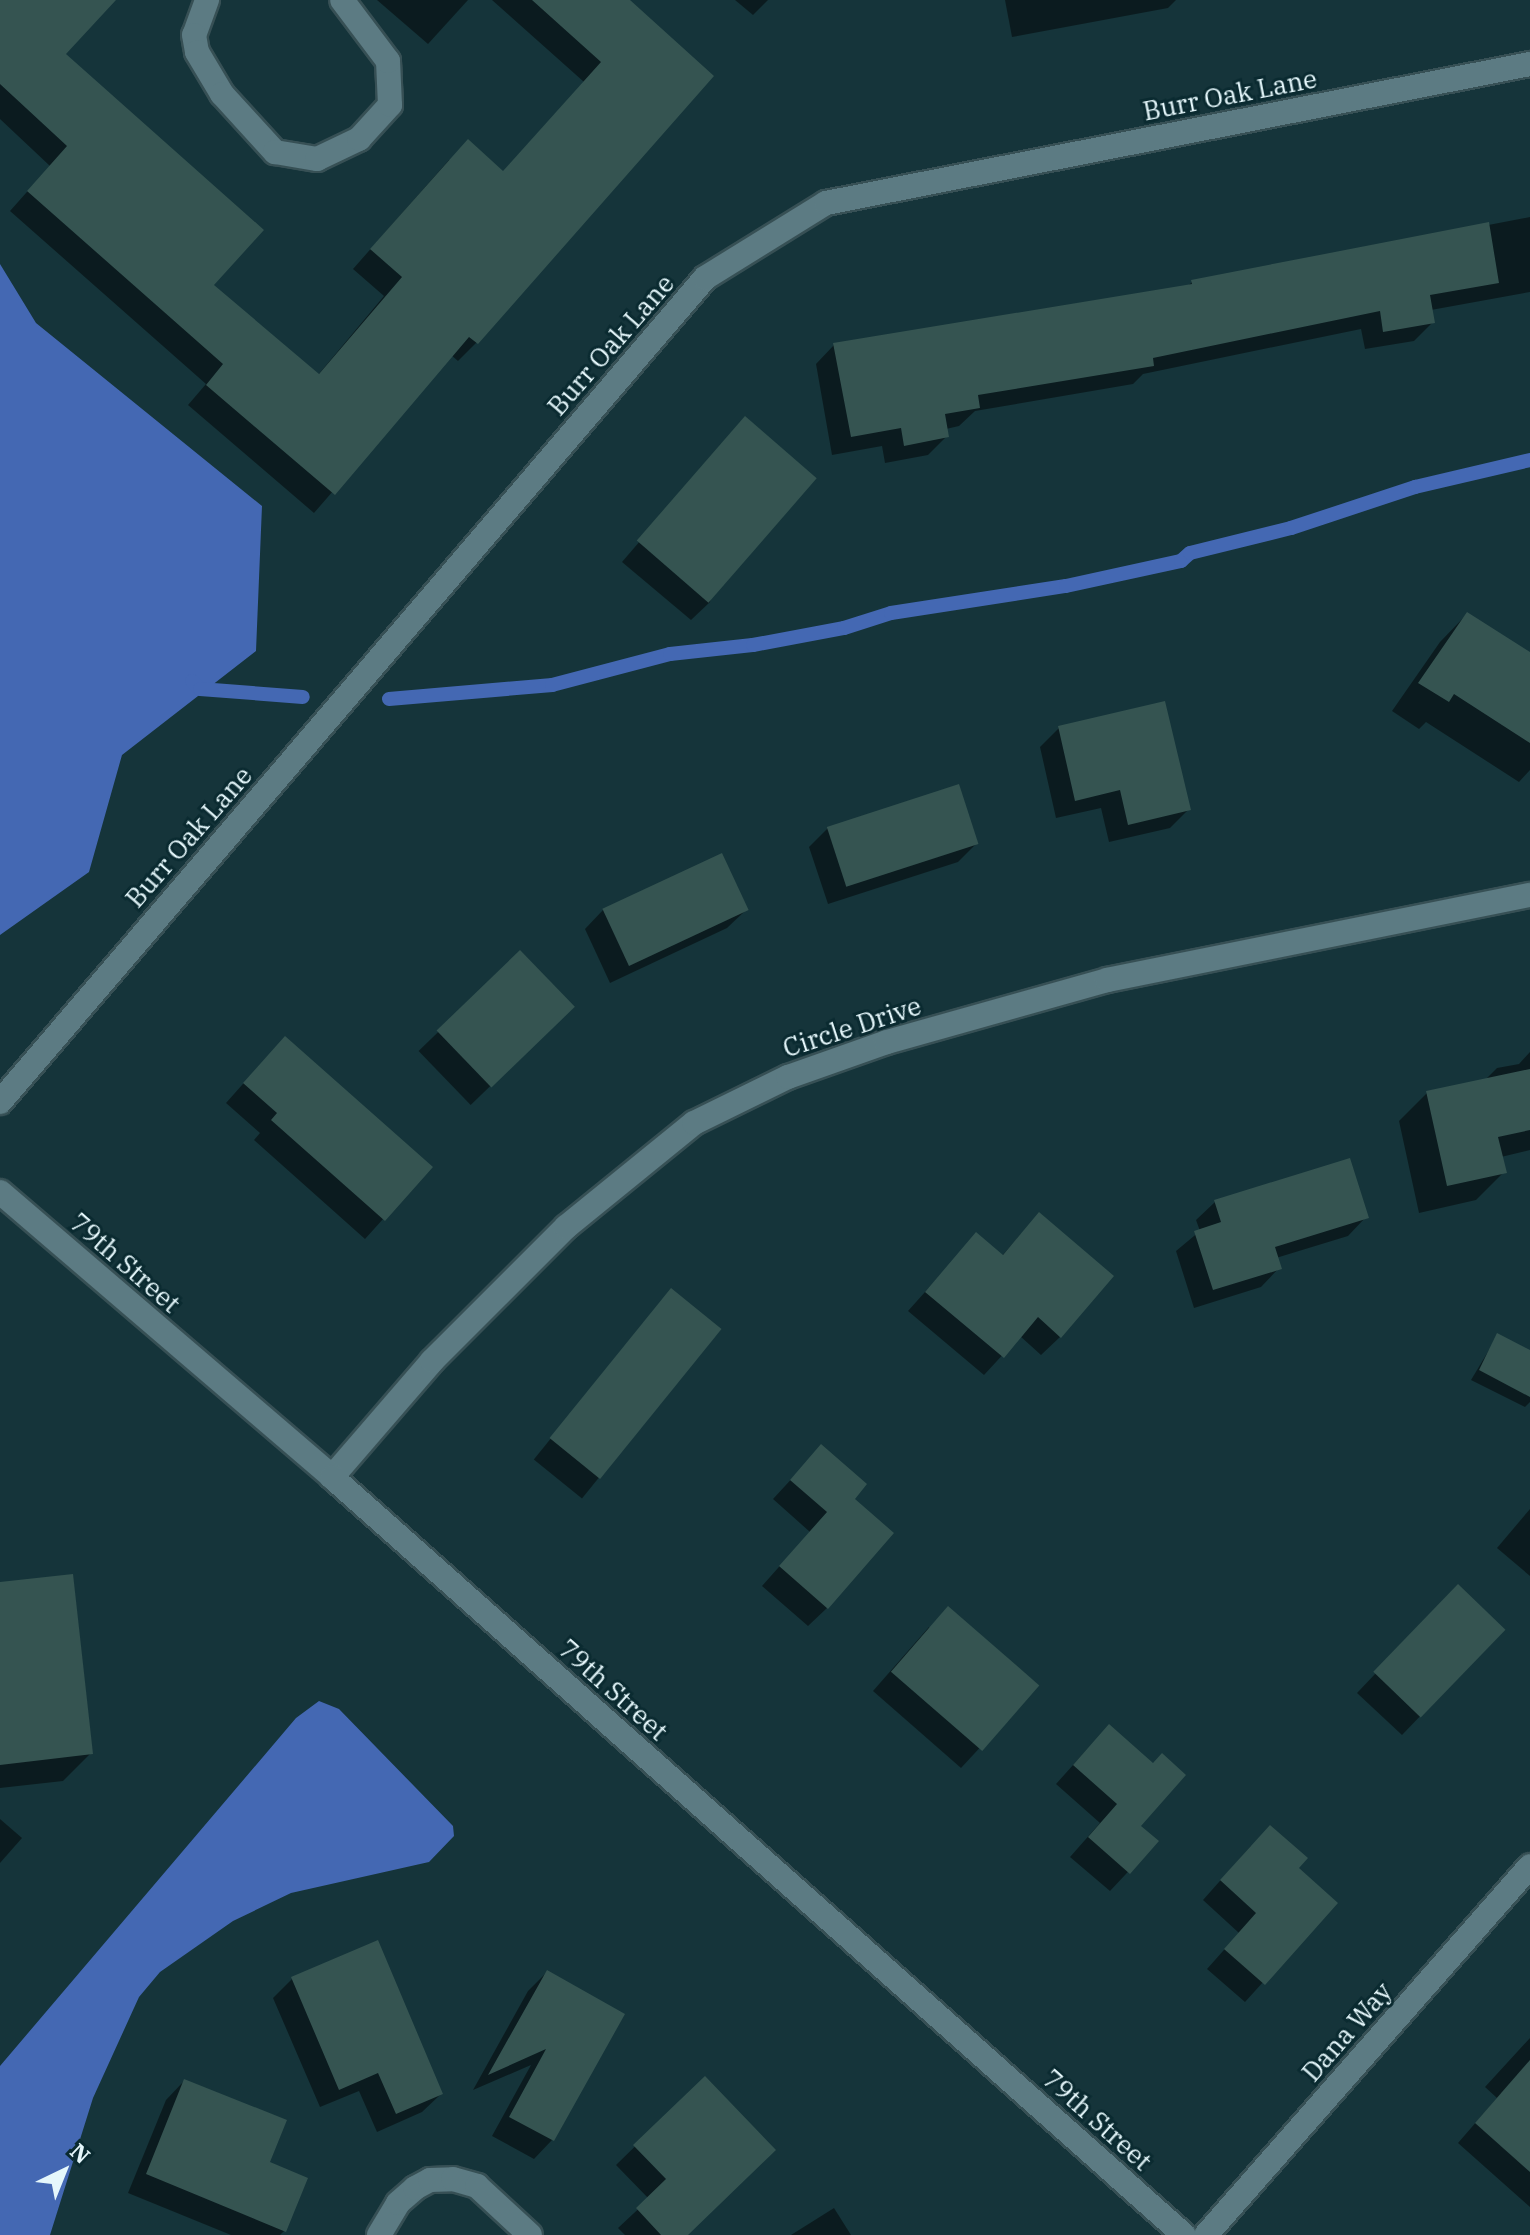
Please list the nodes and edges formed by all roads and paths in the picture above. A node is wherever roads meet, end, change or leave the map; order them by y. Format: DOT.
graph roads {
  1 [pos="207,0"];
  2 [pos="342,0"];
  3 [pos="1530,64"];
  4 [pos="1530,895"];
  5 [pos="0,1102"];
  6 [pos="0,1192"];
  7 [pos="332,1477"];
  8 [pos="1530,1866"];
  9 [pos="379,2235"];
  10 [pos="530,2235"];
  11 [pos="1184,2235"];
  12 [pos="1206,2235"];
  1 -- 2 [label="street"];
  3 -- 5 [label="street, Burr Oak Lane"];
  4 -- 7 [label="street, Circle Drive"];
  6 -- 7 [label="street, 79th Street"];
  7 -- 11 [label="street, 79th Street"];
  8 -- 12 [label="street, Dana Way"];
  9 -- 10 [label="street"];
}
